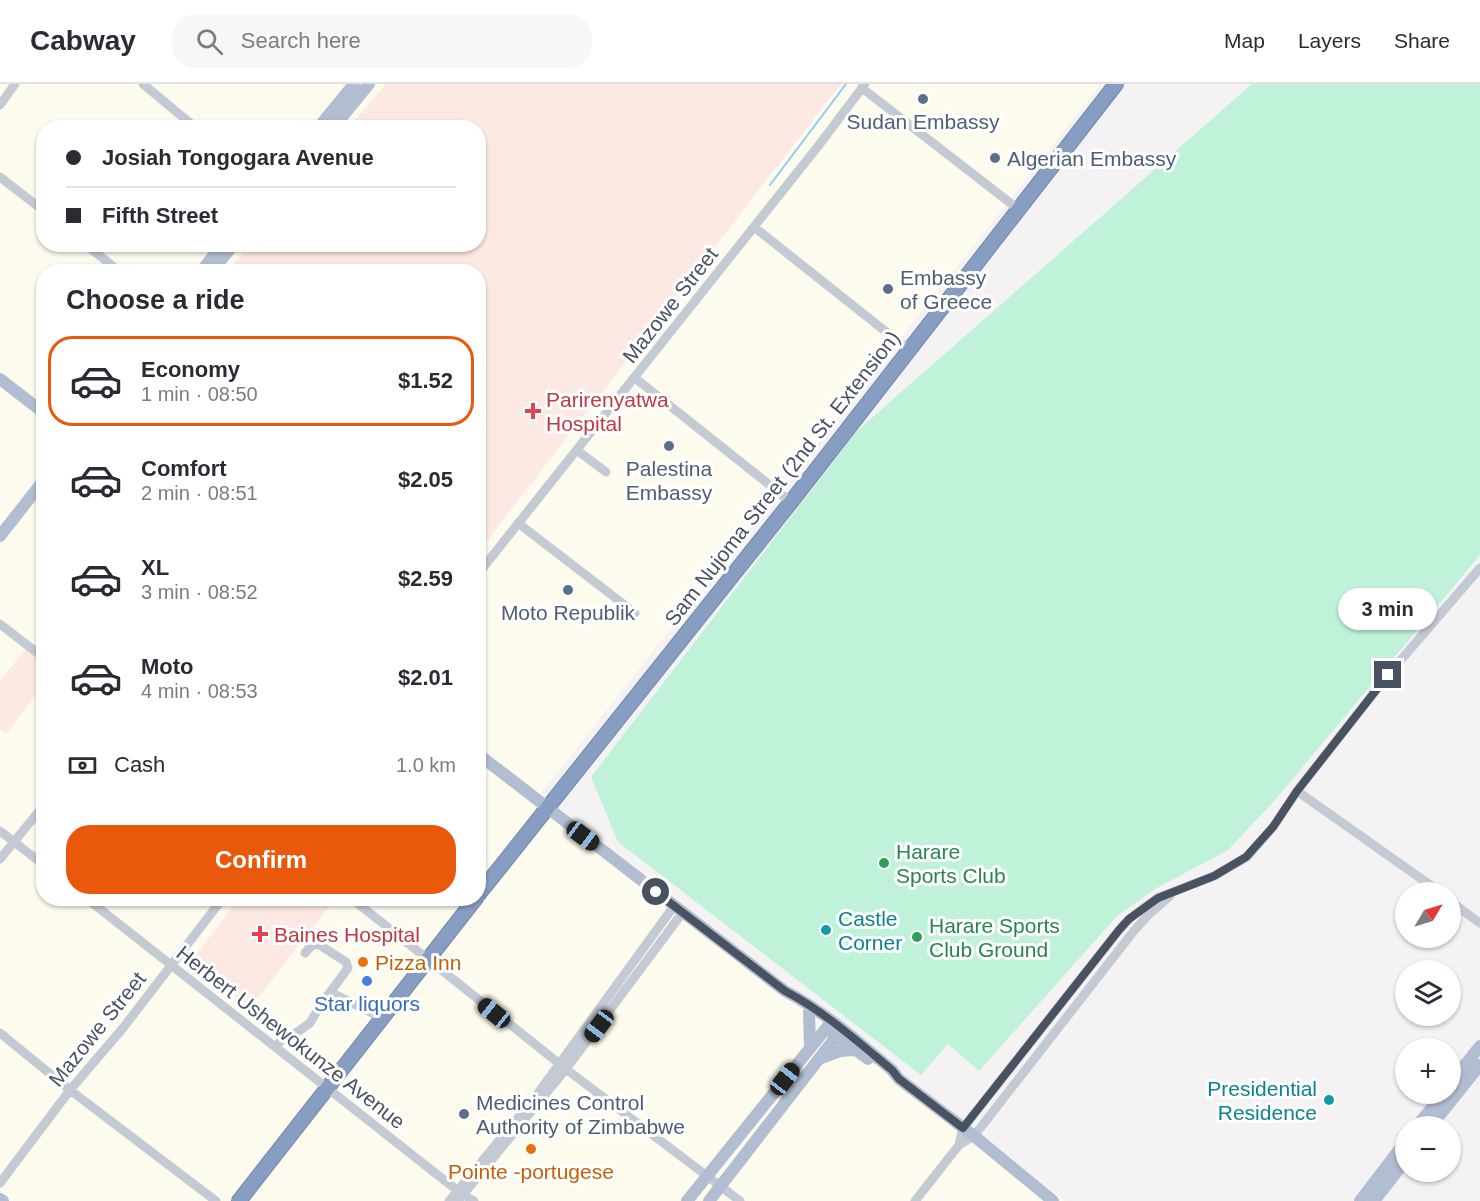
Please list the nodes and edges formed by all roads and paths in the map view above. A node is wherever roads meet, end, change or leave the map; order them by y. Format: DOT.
graph roads {
  1 [pos="15,84"];
  2 [pos="143,84"];
  3 [pos="354,84"];
  4 [pos="369,84"];
  5 [pos="1116,84"];
  6 [pos="863,86"];
  7 [pos="0,105"];
  8 [pos="186,120"];
  9 [pos="325,120"];
  10 [pos="340,120"];
  11 [pos="0,177"];
  12 [pos="36,205"];
  13 [pos="1018,209"];
  14 [pos="754,227"];
  15 [pos="95,252"];
  16 [pos="227,252"];
  17 [pos="110,264"];
  18 [pos="218,264"];
  19 [pos="909,350"];
  20 [pos="635,378"];
  21 [pos="0,379"];
  22 [pos="36,407"];
  23 [pos="578,451"];
  24 [pos="606,472"];
  25 [pos="36,490"];
  26 [pos="791,502"];
  27 [pos="518,523"];
  28 [pos="0,536"];
  29 [pos="486,564"];
  30 [pos="1480,568"];
  31 [pos="635,613"];
  32 [pos="0,624"];
  33 [pos="36,652"];
  34 [pos="486,760"];
  35 [pos="1297,791"];
  36 [pos="547,808"];
  37 [pos="36,815"];
  38 [pos="0,831"];
  39 [pos="14,842"];
  40 [pos="0,859"];
  41 [pos="36,859"];
  42 [pos="1426,882"];
  43 [pos="486,886"];
  44 [pos="1174,892"];
  45 [pos="97,906"];
  46 [pos="217,906"];
  47 [pos="361,906"];
  48 [pos="470,906"];
  49 [pos="679,909"];
  50 [pos="1461,909"];
  51 [pos="1480,923"];
  52 [pos="305,953"];
  53 [pos="428,960"];
  54 [pos="172,966"];
  55 [pos="785,991"];
  56 [pos="330,992"];
  57 [pos="809,1012"];
  58 [pos="382,1018"];
  59 [pos="829,1025"];
  60 [pos="839,1033"];
  61 [pos="0,1034"];
  62 [pos="1480,1046"];
  63 [pos="276,1047"];
  64 [pos="810,1047"];
  65 [pos="854,1050"];
  66 [pos="821,1058"];
  67 [pos="1480,1065"];
  68 [pos="563,1067"];
  69 [pos="1461,1070"];
  70 [pos="899,1079"];
  71 [pos="327,1088"];
  72 [pos="70,1090"];
  73 [pos="1435,1104"];
  74 [pos="1425,1116"];
  75 [pos="1439,1116"];
  76 [pos="963,1128"];
  77 [pos="974,1136"];
  78 [pos="959,1144"];
  79 [pos="1395,1155"];
  80 [pos="1395,1174"];
  81 [pos="707,1175"];
  82 [pos="0,1183"];
  83 [pos="721,1186"];
  84 [pos="460,1195"];
  85 [pos="216,1201"];
  86 [pos="239,1201"];
  87 [pos="449,1201"];
  88 [pos="474,1201"];
  89 [pos="687,1201"];
  90 [pos="709,1201"];
  91 [pos="740,1201"];
  92 [pos="915,1201"];
  93 [pos="1053,1201"];
  94 [pos="1360,1201"];
  95 [pos="1374,1201"];
  1 -- 7 [label="street"];
  2 -- 8 [label="street"];
  3 -- 9 [label="main road"];
  4 -- 10 [label="main road"];
  5 -- 13 [label="highway, Sam Nujoma Street (2nd St. Extension)"];
  6 -- 13 [label="street"];
  6 -- 14 [label="street, Mazowe Street"];
  11 -- 12 [label="street"];
  13 -- 19 [label="highway, Sam Nujoma Street (2nd St. Extension)"];
  14 -- 19 [label="street"];
  14 -- 20 [label="street, Mazowe Street"];
  15 -- 17 [label="street"];
  16 -- 18 [label="main road"];
  19 -- 26 [label="highway, Sam Nujoma Street (2nd St. Extension)"];
  20 -- 23 [label="street, Mazowe Street"];
  20 -- 26 [label="street"];
  21 -- 22 [label="main road"];
  23 -- 24 [label="street"];
  23 -- 27 [label="street, Mazowe Street"];
  25 -- 28 [label="main road"];
  26 -- 36 [label="highway, Sam Nujoma Street (2nd St. Extension)"];
  27 -- 29 [label="street, Mazowe Street"];
  27 -- 31 [label="street"];
  30 -- 35 [label="street"];
  32 -- 33 [label="street"];
  34 -- 36 [label="main road"];
  35 -- 42 [label="street"];
  35 -- 44 [label="street"];
  36 -- 43 [label="highway, Sam Nujoma Street (2nd St. Extension)"];
  36 -- 49 [label="main road"];
  37 -- 39 [label="street"];
  38 -- 39 [label="street"];
  39 -- 40 [label="street"];
  39 -- 41 [label="street"];
  44 -- 76 [label="street"];
  44 -- 77 [label="street"];
  45 -- 54 [label="street, Herbert Ushewokunze Avenue"];
  46 -- 54 [label="street, Mazowe Street"];
  47 -- 53 [label="street"];
  48 -- 53 [label="highway, Sam Nujoma Street (2nd St. Extension)"];
  49 -- 55 [label="main road"];
  49 -- 68 [label="street"];
  50 -- 51 [label="street"];
  52 -- 56 [label="street"];
  53 -- 58 [label="highway, Sam Nujoma Street (2nd St. Extension)"];
  53 -- 68 [label="street"];
  54 -- 63 [label="street, Herbert Ushewokunze Avenue"];
  54 -- 72 [label="street, Mazowe Street"];
  55 -- 57 [label="main road"];
  55 -- 59 [label="main road"];
  56 -- 58 [label="street"];
  56 -- 63 [label="street"];
  57 -- 59 [label="main road"];
  57 -- 64 [label="main road"];
  58 -- 71 [label="highway, Sam Nujoma Street (2nd St. Extension)"];
  59 -- 60 [label="main road"];
  59 -- 64 [label="main road"];
  60 -- 65 [label="main road"];
  60 -- 66 [label="main road"];
  60 -- 70 [label="main road"];
  61 -- 72 [label="street"];
  62 -- 69 [label="main road"];
  63 -- 71 [label="street, Herbert Ushewokunze Avenue"];
  64 -- 81 [label="main road"];
  65 -- 66 [label="main road"];
  65 -- 70 [label="main road"];
  66 -- 83 [label="main road"];
  67 -- 75 [label="main road"];
  68 -- 81 [label="street"];
  68 -- 84 [label="street"];
  70 -- 76 [label="main road"];
  71 -- 84 [label="street, Herbert Ushewokunze Avenue"];
  71 -- 86 [label="highway, Sam Nujoma Street (2nd St. Extension)"];
  72 -- 82 [label="street, Mazowe Street"];
  72 -- 85 [label="street"];
  73 -- 74 [label="main road"];
  76 -- 77 [label="main road"];
  76 -- 78 [label="street"];
  77 -- 78 [label="street"];
  77 -- 93 [label="main road"];
  78 -- 92 [label="street"];
  79 -- 94 [label="main road"];
  80 -- 95 [label="main road"];
  81 -- 83 [label="street"];
  81 -- 89 [label="main road"];
  83 -- 90 [label="main road"];
  83 -- 91 [label="street"];
  84 -- 87 [label="street"];
  84 -- 88 [label="street, Herbert Ushewokunze Avenue"];
}
